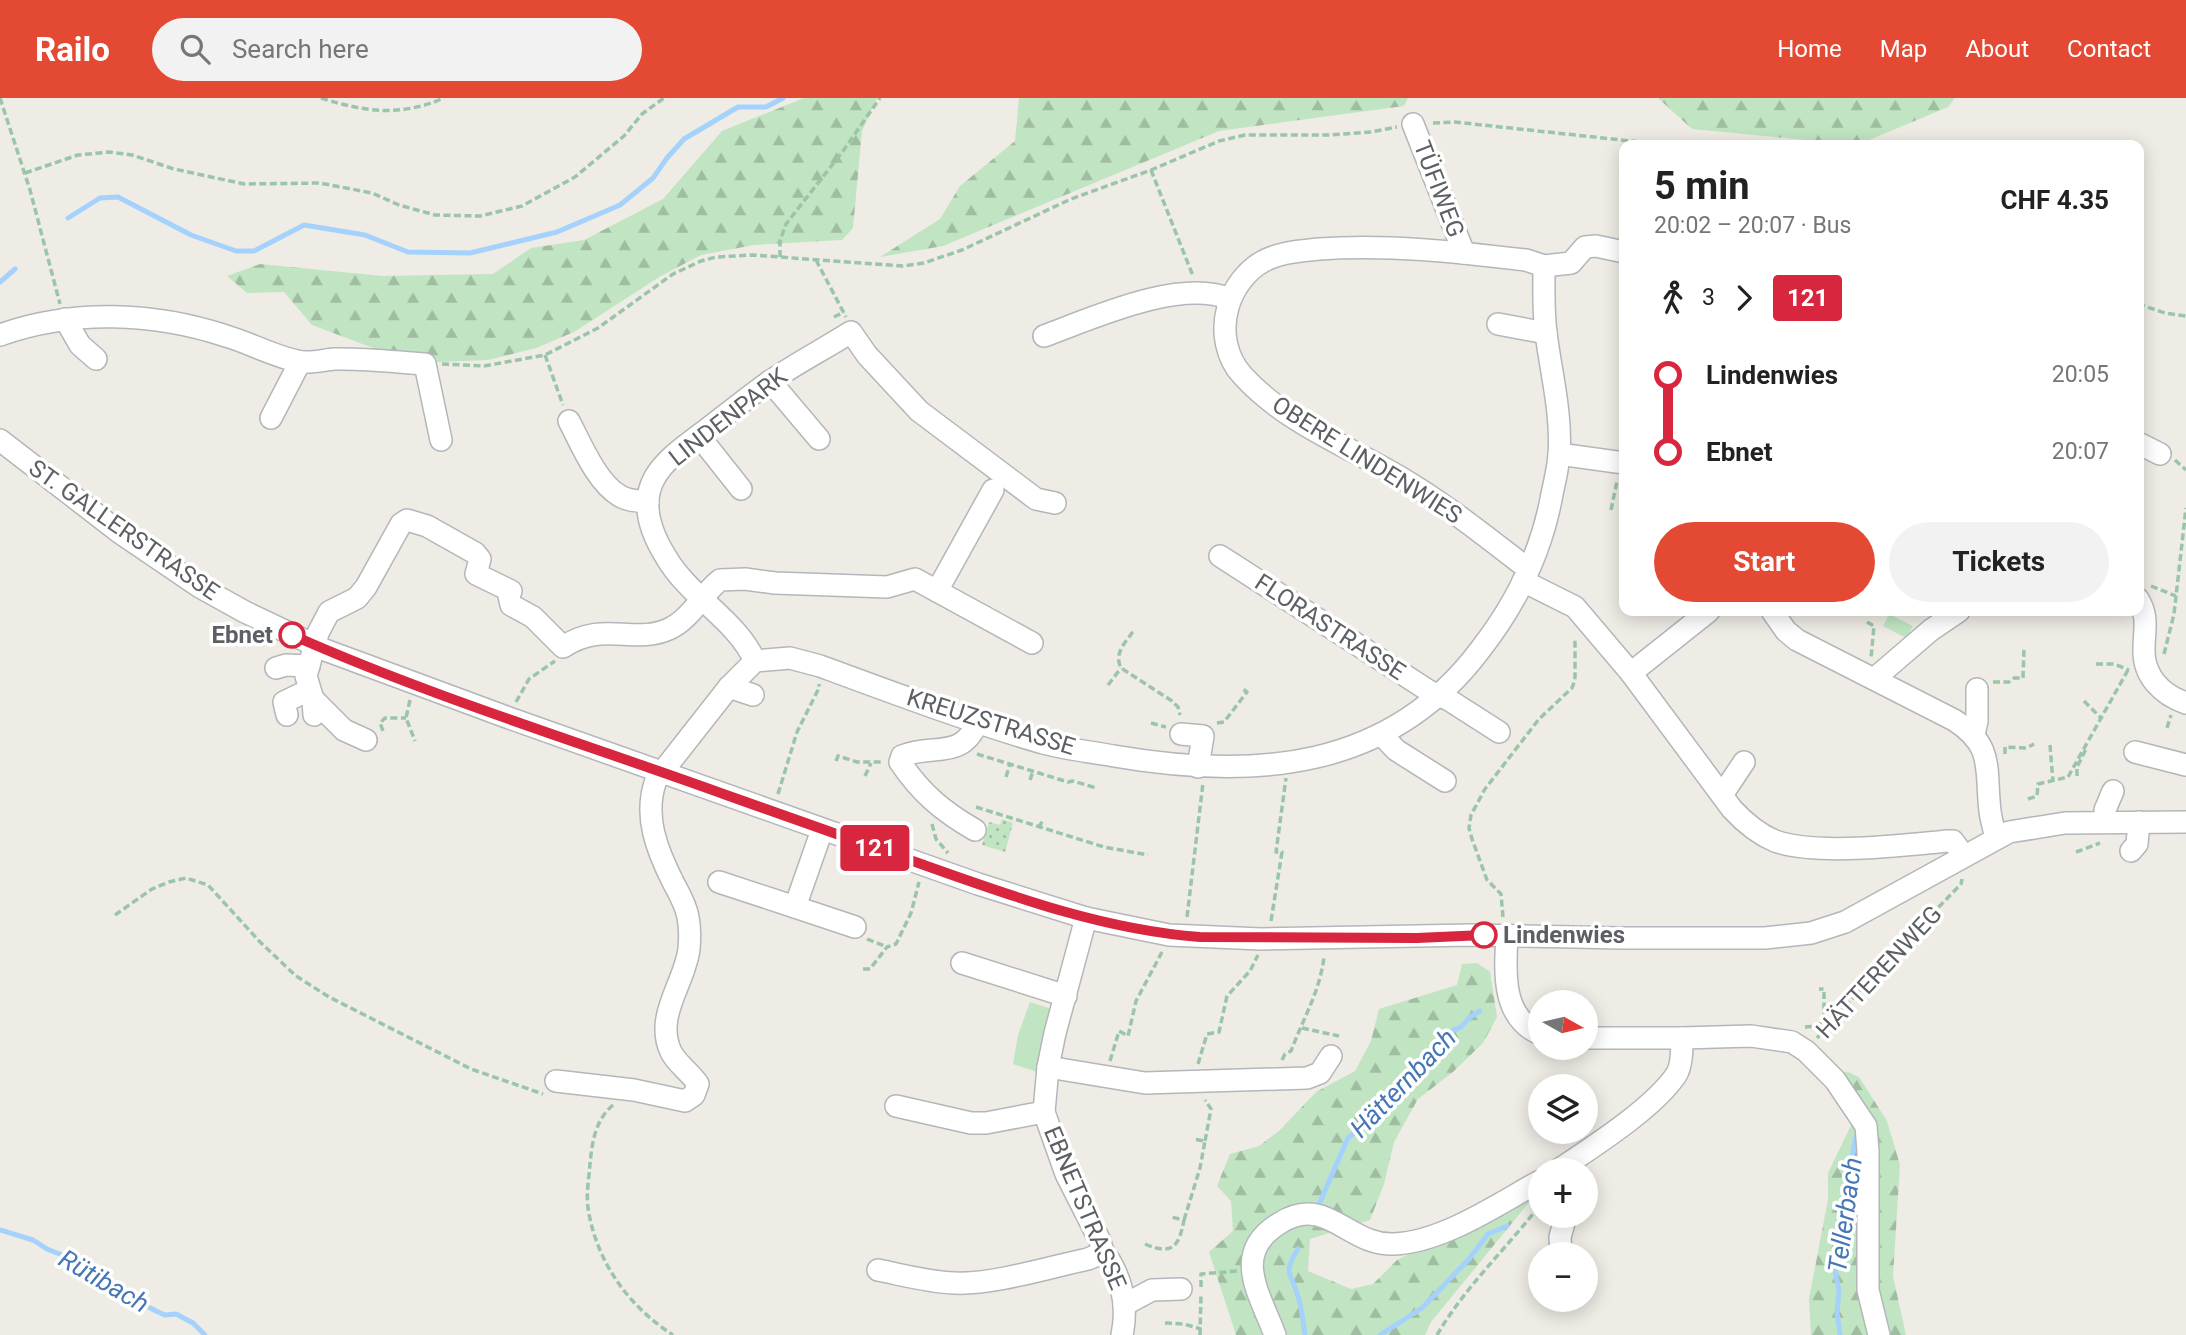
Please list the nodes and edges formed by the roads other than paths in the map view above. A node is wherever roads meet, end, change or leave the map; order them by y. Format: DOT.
graph roads {
  1 [pos="1413,124"];
  2 [pos="1619,251"];
  3 [pos="1464,253"];
  4 [pos="1544,266"];
  5 [pos="1230,299"];
  6 [pos="65,319"];
  7 [pos="1497,324"];
  8 [pos="1546,333"];
  9 [pos="0,335"];
  10 [pos="1044,336"];
  11 [pos="96,359"];
  12 [pos="300,362"];
  13 [pos="770,382"];
  14 [pos="271,418"];
  15 [pos="569,421"];
  16 [pos="699,436"];
  17 [pos="819,439"];
  18 [pos="0,440"];
  19 [pos="441,440"];
  20 [pos="2144,446"];
  21 [pos="1559,454"];
  22 [pos="2160,454"];
  23 [pos="1619,462"];
  24 [pos="741,489"];
  25 [pos="993,490"];
  26 [pos="648,502"];
  27 [pos="1055,503"];
  28 [pos="1220,556"];
  29 [pos="1526,574"];
  30 [pos="937,591"];
  31 [pos="701,599"];
  32 [pos="2144,601"];
  33 [pos="1703,616"];
  34 [pos="1776,616"];
  35 [pos="1949,616"];
  36 [pos="1032,643"];
  37 [pos="314,645"];
  38 [pos="755,661"];
  39 [pos="309,666"];
  40 [pos="276,668"];
  41 [pos="1630,673"];
  42 [pos="1874,679"];
  43 [pos="729,687"];
  44 [pos="1977,689"];
  45 [pos="753,695"];
  46 [pos="1440,696"];
  47 [pos="312,702"];
  48 [pos="2186,703"];
  49 [pos="287,715"];
  50 [pos="978,721"];
  51 [pos="1176,726"];
  52 [pos="1499,732"];
  53 [pos="1382,734"];
  54 [pos="1974,735"];
  55 [pos="375,736"];
  56 [pos="2134,752"];
  57 [pos="1744,762"];
  58 [pos="2186,765"];
  59 [pos="1203,767"];
  60 [pos="662,772"];
  61 [pos="1445,781"];
  62 [pos="2113,792"];
  63 [pos="1722,795"];
  64 [pos="2105,821"];
  65 [pos="2139,822"];
  66 [pos="2186,822"];
  67 [pos="822,830"];
  68 [pos="975,830"];
  69 [pos="1996,838"];
  70 [pos="2131,851"];
  71 [pos="1964,865"];
  72 [pos="719,882"];
  73 [pos="795,907"];
  74 [pos="1086,918"];
  75 [pos="855,927"];
  76 [pos="1505,927"];
  77 [pos="962,963"];
  78 [pos="1066,996"];
  79 [pos="1528,1027"];
  80 [pos="1598,1038"];
  81 [pos="1682,1038"];
  82 [pos="1335,1046"];
  83 [pos="1048,1067"];
  84 [pos="556,1081"];
  85 [pos="896,1106"];
  86 [pos="1044,1112"];
  87 [pos="1588,1150"];
  88 [pos="1576,1158"];
  89 [pos="1585,1158"];
  90 [pos="1528,1187"];
  91 [pos="1102,1253"];
  92 [pos="878,1270"];
  93 [pos="1191,1292"];
  94 [pos="1124,1305"];
  95 [pos="1122,1335"];
  96 [pos="1275,1335"];
  97 [pos="1879,1335"];
  1 -- 3 [label="street, TÜFIWEG"];
  2 -- 4 [label="street, OBERE LINDENWIES"];
  3 -- 4 [label="street, OBERE LINDENWIES"];
  3 -- 5 [label="street, OBERE LINDENWIES"];
  4 -- 8 [label="street, KREUZSTRASSE"];
  5 -- 10 [label="street"];
  5 -- 29 [label="street, OBERE LINDENWIES"];
  6 -- 9 [label="street"];
  6 -- 11 [label="street"];
  6 -- 12 [label="street"];
  7 -- 8 [label="street"];
  8 -- 21 [label="street, KREUZSTRASSE"];
  12 -- 14 [label="street"];
  12 -- 19 [label="street"];
  13 -- 16 [label="street, LINDENPARK"];
  13 -- 17 [label="street"];
  13 -- 27 [label="street, LINDENPARK"];
  15 -- 26 [label="street"];
  16 -- 24 [label="street"];
  16 -- 26 [label="street, LINDENPARK"];
  18 -- 37 [label="street, ST. GALLERSTRASSE"];
  20 -- 22 [label="street"];
  21 -- 23 [label="street"];
  21 -- 29 [label="street, KREUZSTRASSE"];
  25 -- 30 [label="street"];
  26 -- 31 [label="street"];
  28 -- 46 [label="street, FLORASTRASSE"];
  29 -- 41 [label="street, OBERE LINDENWIES"];
  29 -- 46 [label="street, KREUZSTRASSE"];
  30 -- 31 [label="street"];
  30 -- 36 [label="street"];
  31 -- 37 [label="street"];
  31 -- 38 [label="street"];
  32 -- 48 [label="street"];
  33 -- 41 [label="street"];
  34 -- 42 [label="street"];
  35 -- 42 [label="street"];
  37 -- 39 [label="street"];
  37 -- 60 [label="street, ST. GALLERSTRASSE"];
  38 -- 43 [label="street"];
  38 -- 50 [label="street, KREUZSTRASSE"];
  39 -- 40 [label="street"];
  39 -- 47 [label="street"];
  41 -- 63 [label="street"];
  42 -- 54 [label="street"];
  43 -- 45 [label="street"];
  43 -- 60 [label="street"];
  44 -- 54 [label="street"];
  46 -- 52 [label="street, FLORASTRASSE"];
  46 -- 53 [label="street, KREUZSTRASSE"];
  47 -- 49 [label="street"];
  47 -- 55 [label="street"];
  50 -- 59 [label="street, KREUZSTRASSE"];
  50 -- 68 [label="street"];
  51 -- 59 [label="street"];
  53 -- 59 [label="street, KREUZSTRASSE"];
  53 -- 61 [label="street"];
  54 -- 69 [label="street"];
  56 -- 58 [label="street"];
  57 -- 63 [label="street"];
  60 -- 67 [label="street, ST. GALLERSTRASSE"];
  60 -- 84 [label="street"];
  62 -- 64 [label="street"];
  63 -- 71 [label="street"];
  64 -- 65 [label="street, ST. GALLERSTRASSE"];
  64 -- 69 [label="street, ST. GALLERSTRASSE"];
  65 -- 66 [label="street, ST. GALLERSTRASSE"];
  65 -- 70 [label="street"];
  67 -- 73 [label="street"];
  67 -- 74 [label="street, ST. GALLERSTRASSE"];
  69 -- 71 [label="street, ST. GALLERSTRASSE"];
  71 -- 76 [label="street, ST. GALLERSTRASSE"];
  72 -- 73 [label="street"];
  73 -- 75 [label="street"];
  74 -- 76 [label="street, ST. GALLERSTRASSE"];
  74 -- 78 [label="street, EBNETSTRASSE"];
  76 -- 79 [label="street"];
  77 -- 78 [label="street"];
  78 -- 83 [label="street, EBNETSTRASSE"];
  80 -- 81 [label="street, HÄTTERENWEG"];
  81 -- 87 [label="street"];
  81 -- 97 [label="street, HÄTTERENWEG"];
  82 -- 83 [label="street"];
  83 -- 86 [label="street, EBNETSTRASSE"];
  85 -- 86 [label="street"];
  86 -- 91 [label="street, EBNETSTRASSE"];
  87 -- 88 [label="street"];
  87 -- 89 [label="street"];
  90 -- 96 [label="street"];
  91 -- 92 [label="street"];
  91 -- 94 [label="street, EBNETSTRASSE"];
  93 -- 94 [label="street"];
  94 -- 95 [label="street, EBNETSTRASSE"];
}
